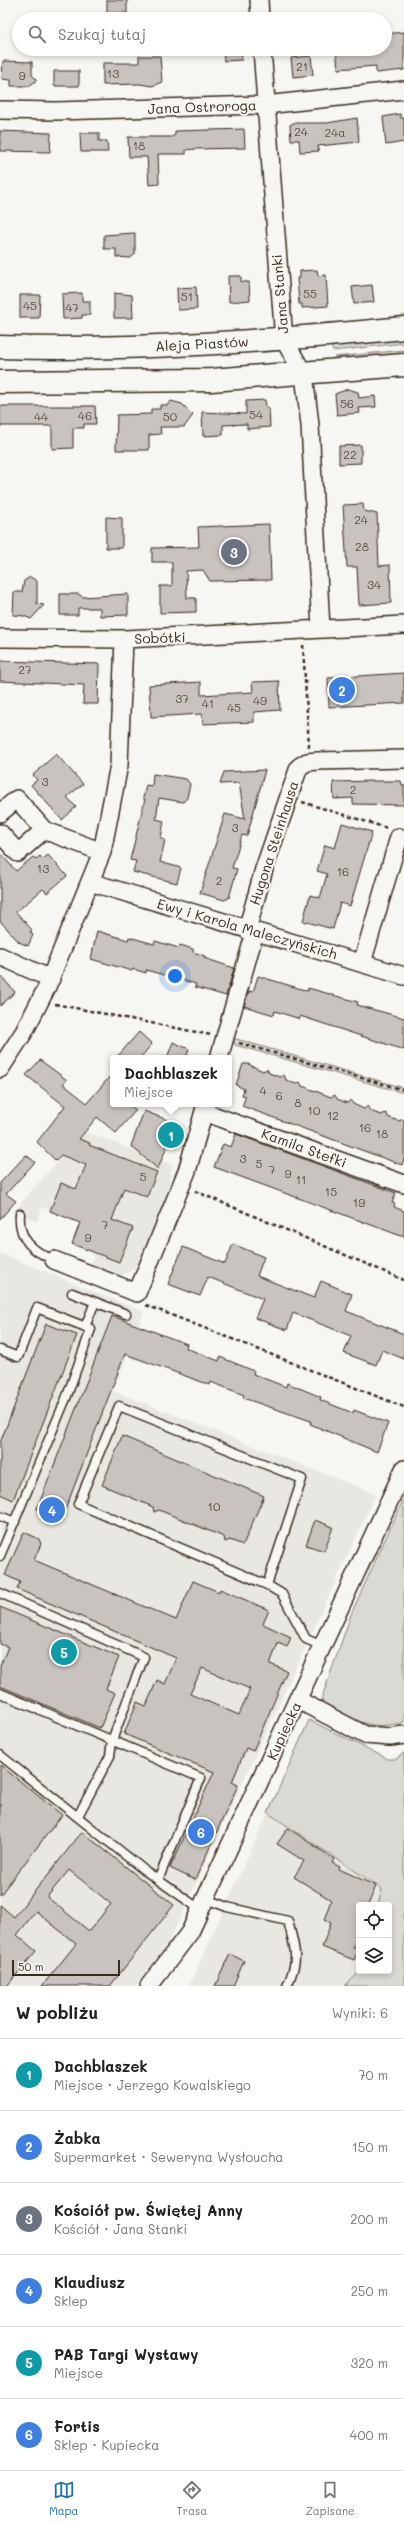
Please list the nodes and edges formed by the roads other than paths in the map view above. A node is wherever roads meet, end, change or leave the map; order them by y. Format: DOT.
graph roads {
  1 [pos="259,0"];
  2 [pos="260,12"];
  3 [pos="262,56"];
  4 [pos="404,90"];
  5 [pos="265,105"];
  6 [pos="0,110"];
  7 [pos="404,328"];
  8 [pos="284,340"];
  9 [pos="0,347"];
  10 [pos="404,365"];
  11 [pos="304,374"];
  12 [pos="0,382"];
  13 [pos="404,625"];
  14 [pos="321,629"];
  15 [pos="0,638"];
  16 [pos="124,639"];
  17 [pos="404,759"];
  18 [pos="0,814"];
  19 [pos="44,830"];
  20 [pos="0,833"];
  21 [pos="395,834"];
  22 [pos="102,852"];
  23 [pos="90,882"];
  24 [pos="251,931"];
  25 [pos="0,956"];
  26 [pos="362,963"];
  27 [pos="404,976"];
  28 [pos="51,979"];
  29 [pos="220,1055"];
  30 [pos="0,1069"];
  31 [pos="205,1108"];
  32 [pos="404,1184"];
  33 [pos="20,1214"];
  34 [pos="54,1260"];
  35 [pos="72,1293"];
  36 [pos="95,1302"];
  37 [pos="126,1314"];
  38 [pos="85,1328"];
  39 [pos="0,1350"];
  40 [pos="404,1469"];
  41 [pos="0,1516"];
  42 [pos="15,1522"];
  43 [pos="0,1556"];
  44 [pos="267,1585"];
  45 [pos="0,1593"];
  46 [pos="322,1646"];
  47 [pos="0,1693"];
  48 [pos="298,1700"];
  49 [pos="404,1734"];
  50 [pos="112,1740"];
  51 [pos="0,1755"];
  52 [pos="78,1816"];
  53 [pos="158,1880"];
  54 [pos="203,1904"];
  55 [pos="149,1986"];
  56 [pos="288,1986"];
  1 -- 2 [label="street"];
  3 -- 5 [label="street, Jana Stanki"];
  4 -- 5 [label="street, Jana Ostroroga"];
  5 -- 6 [label="street, Jana Ostroroga"];
  5 -- 8 [label="street, Jana Stanki"];
  7 -- 8 [label="street, Aleja Piastów"];
  8 -- 9 [label="street, Aleja Piastów"];
  8 -- 11 [label="street, Jana Stanki"];
  10 -- 11 [label="street"];
  11 -- 12 [label="street"];
  11 -- 14 [label="street, Jana Stanki"];
  13 -- 14 [label="street, Sobótki"];
  14 -- 16 [label="street, Sobótki"];
  15 -- 16 [label="street, Sobótki"];
  16 -- 22 [label="street"];
  17 -- 24 [label="street, Hugona Steinhausa"];
  18 -- 19 [label="street"];
  19 -- 20 [label="street"];
  19 -- 22 [label="street"];
  21 -- 26 [label="street"];
  22 -- 23 [label="street"];
  23 -- 24 [label="street, Ewy i Karola Maleczyńskich"];
  23 -- 28 [label="street"];
  24 -- 26 [label="street, Ewy i Karola Maleczyńskich"];
  24 -- 29 [label="street, Hugona Steinhausa"];
  25 -- 28 [label="street"];
  26 -- 27 [label="street, Ewy i Karola Maleczyńskich"];
  28 -- 30 [label="street"];
  31 -- 32 [label="street, Kamila Stefki"];
  31 -- 34 [label="street"];
  33 -- 34 [label="lane"];
  35 -- 36 [label="lane"];
  36 -- 37 [label="lane"];
  36 -- 38 [label="lane"];
  38 -- 39 [label="lane"];
  38 -- 42 [label="lane"];
  40 -- 46 [label="street, Kupiecka"];
  41 -- 42 [label="lane"];
  42 -- 43 [label="lane"];
  44 -- 44 [label="lane"];
  44 -- 46 [label="lane"];
  45 -- 50 [label="lane"];
  46 -- 48 [label="street, Kupiecka"];
  47 -- 50 [label="lane"];
  48 -- 49 [label="street"];
  48 -- 54 [label="street, Kupiecka"];
  50 -- 52 [label="lane"];
  50 -- 53 [label="lane"];
  51 -- 52 [label="lane"];
  52 -- 53 [label="lane"];
  53 -- 54 [label="lane"];
  54 -- 55 [label="street, Kupiecka"];
  54 -- 56 [label="lane"];
}
